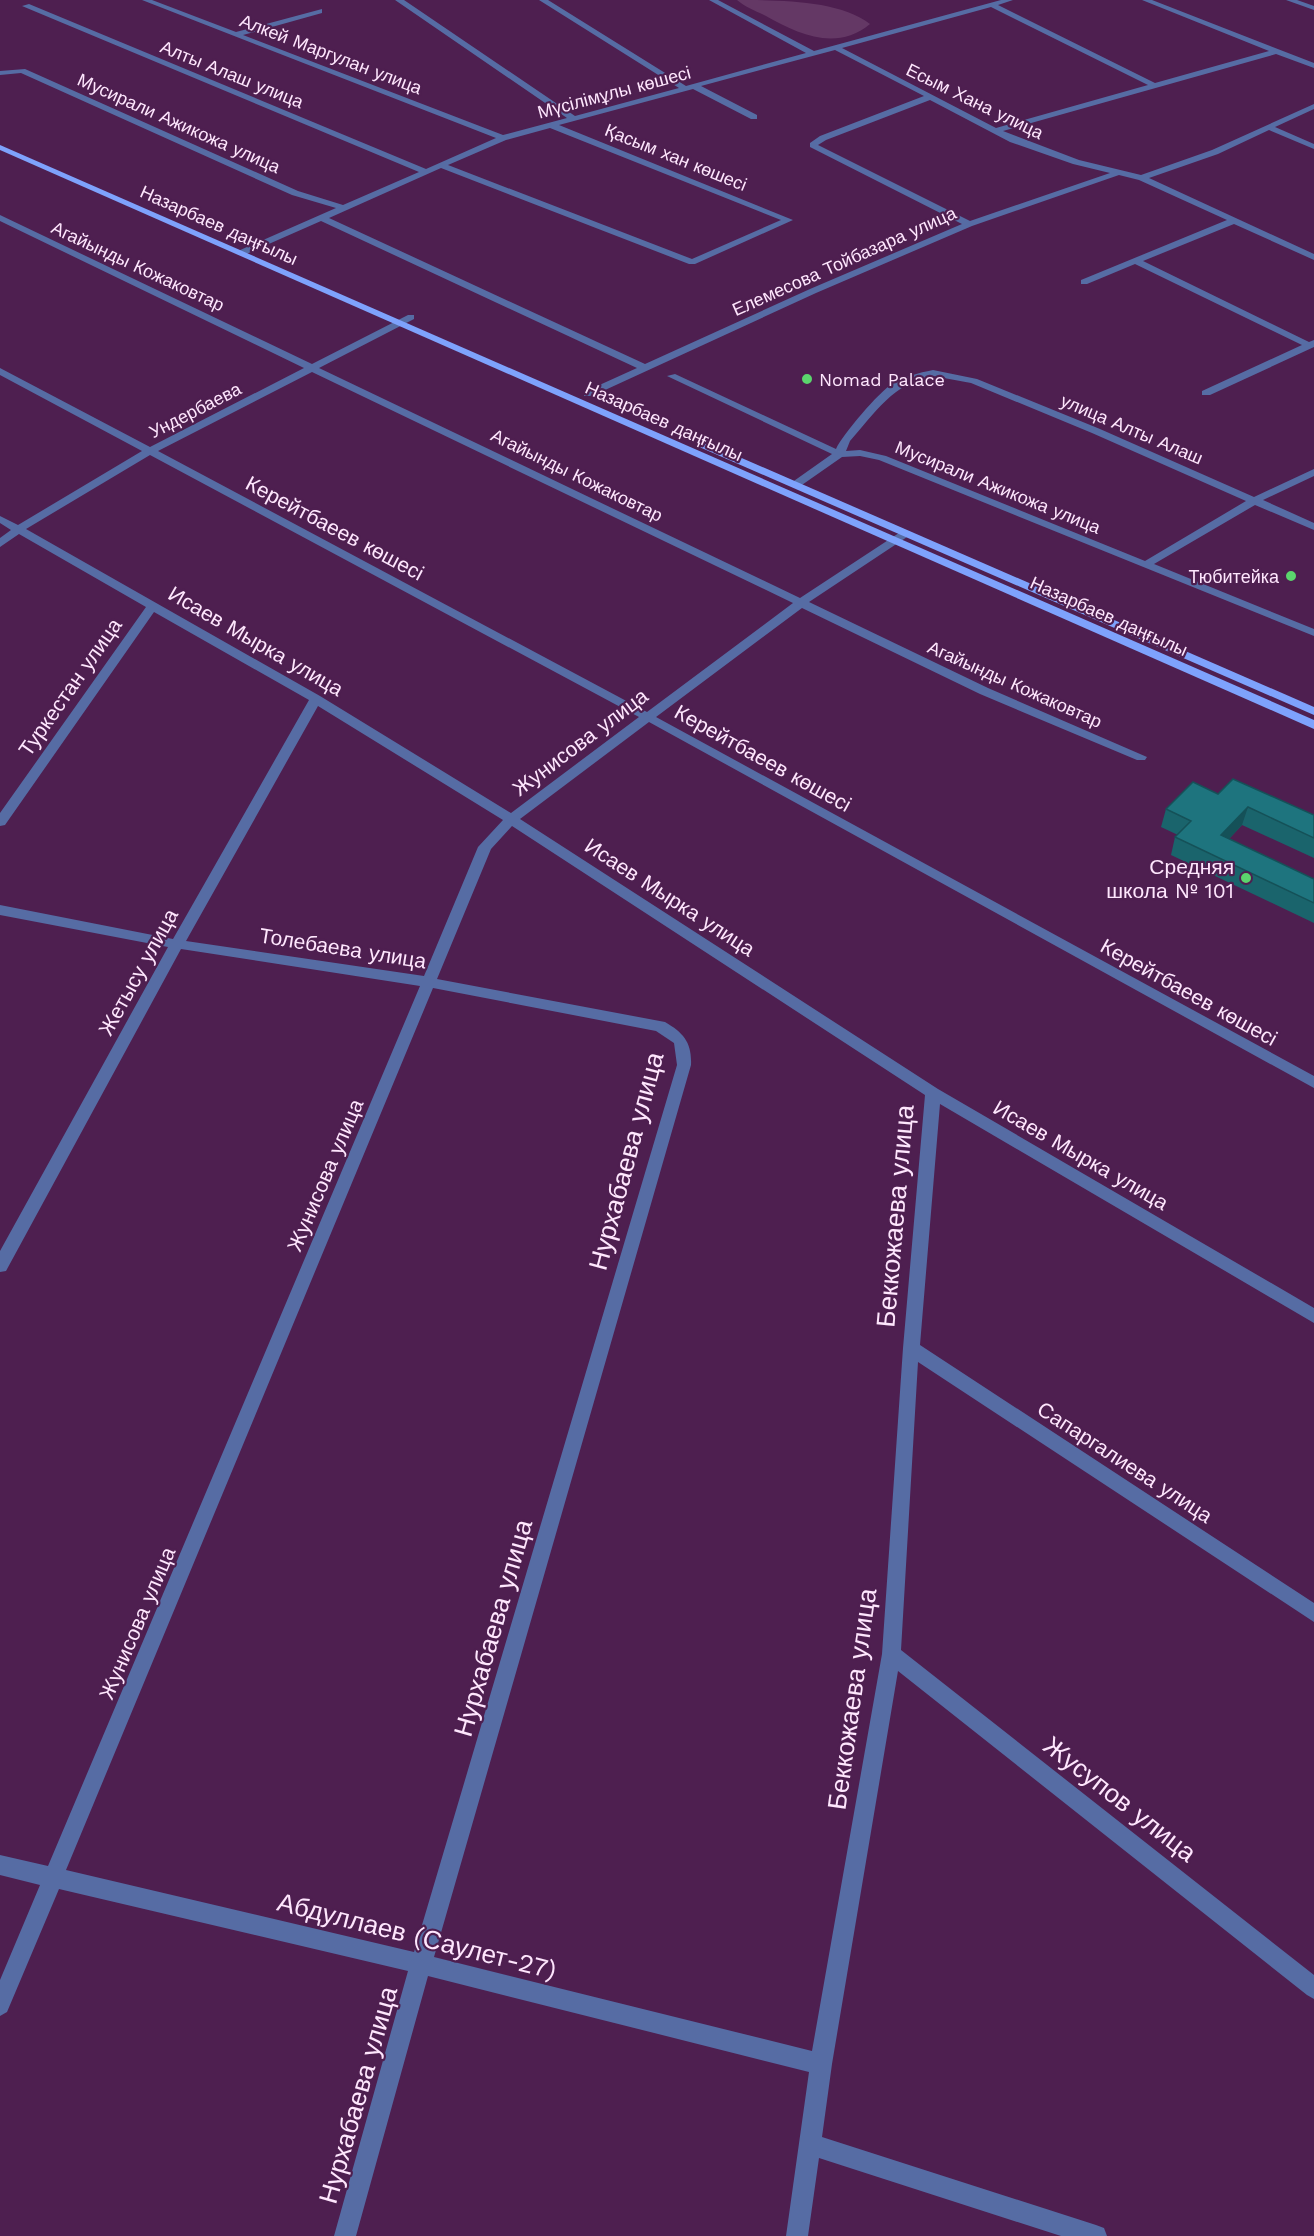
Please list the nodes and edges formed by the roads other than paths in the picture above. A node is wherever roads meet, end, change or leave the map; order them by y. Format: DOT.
graph roads {
  1 [pos="146,0"];
  2 [pos="399,0"];
  3 [pos="543,0"];
  4 [pos="713,0"];
  5 [pos="1009,0"];
  6 [pos="1146,0"];
  7 [pos="1290,0"];
  8 [pos="992,5"];
  9 [pos="26,6"];
  10 [pos="1314,8"];
  11 [pos="320,11"];
  12 [pos="239,34"];
  13 [pos="835,47"];
  14 [pos="1274,51"];
  15 [pos="812,53"];
  16 [pos="1314,66"];
  17 [pos="0,73"];
  18 [pos="1152,84"];
  19 [pos="694,86"];
  20 [pos="685,88"];
  21 [pos="929,97"];
  22 [pos="1314,106"];
  23 [pos="754,117"];
  24 [pos="574,119"];
  25 [pos="550,125"];
  26 [pos="1268,127"];
  27 [pos="995,131"];
  28 [pos="0,138"];
  29 [pos="503,138"];
  30 [pos="0,147"];
  31 [pos="1314,147"];
  32 [pos="441,165"];
  33 [pos="426,172"];
  34 [pos="1120,172"];
  35 [pos="1142,178"];
  36 [pos="344,208"];
  37 [pos="0,218"];
  38 [pos="322,218"];
  39 [pos="1234,220"];
  40 [pos="969,224"];
  41 [pos="252,248"];
  42 [pos="241,253"];
  43 [pos="1314,257"];
  44 [pos="1135,261"];
  45 [pos="1084,282"];
  46 [pos="411,317"];
  47 [pos="401,323"];
  48 [pos="1311,344"];
  49 [pos="314,368"];
  50 [pos="645,368"];
  51 [pos="0,371"];
  52 [pos="672,376"];
  53 [pos="1206,393"];
  54 [pos="588,394"];
  55 [pos="150,451"];
  56 [pos="839,454"];
  57 [pos="1314,472"];
  58 [pos="795,484"];
  59 [pos="1255,500"];
  60 [pos="0,519"];
  61 [pos="1314,526"];
  62 [pos="18,529"];
  63 [pos="900,537"];
  64 [pos="0,544"];
  65 [pos="1147,564"];
  66 [pos="802,602"];
  67 [pos="153,605"];
  68 [pos="1314,633"];
  69 [pos="316,699"];
  70 [pos="1314,711"];
  71 [pos="648,717"];
  72 [pos="1314,725"];
  73 [pos="1141,757"];
  74 [pos="511,819"];
  75 [pos="0,822"];
  76 [pos="0,910"];
  77 [pos="177,944"];
  78 [pos="429,982"];
  79 [pos="678,1035"];
  80 [pos="1314,1083"];
  81 [pos="933,1093"];
  82 [pos="0,1266"];
  83 [pos="1314,1316"];
  84 [pos="911,1348"];
  85 [pos="1314,1613"];
  86 [pos="891,1654"];
  87 [pos="0,1865"];
  88 [pos="53,1876"];
  89 [pos="421,1964"];
  90 [pos="1314,1988"];
  91 [pos="0,2004"];
  92 [pos="821,2064"];
  93 [pos="810,2144"];
  94 [pos="345,2236"];
  95 [pos="797,2236"];
  96 [pos="1096,2236"];
  1 -- 12 [label="street, Алкей Маргулан улица"];
  2 -- 24 [label="street"];
  3 -- 20 [label="street"];
  4 -- 15 [label="street"];
  5 -- 8 [label="street, Мүсілімұлы көшесі"];
  6 -- 14 [label="street"];
  7 -- 10 [label="street"];
  8 -- 13 [label="street, Мүсілімұлы көшесі"];
  8 -- 18 [label="street"];
  9 -- 33 [label="street, Алты Алаш улица"];
  11 -- 12 [label="street"];
  12 -- 29 [label="street, Алкей Маргулан улица"];
  13 -- 15 [label="street, Мүсілімұлы көшесі"];
  13 -- 21 [label="street, Есым Хана улица"];
  14 -- 16 [label="street"];
  14 -- 18 [label="street"];
  15 -- 19 [label="street, Мүсілімұлы көшесі"];
  17 -- 36 [label="street, Мусирали Ажикожа улица"];
  18 -- 27 [label="street"];
  19 -- 20 [label="street, Мүсілімұлы көшесі"];
  19 -- 23 [label="street"];
  20 -- 24 [label="street, Мүсілімұлы көшесі"];
  21 -- 27 [label="street, Есым Хана улица"];
  21 -- 40 [label="street"];
  22 -- 26 [label="street"];
  24 -- 25 [label="street, Мүсілімұлы көшесі"];
  25 -- 29 [label="street, Мүсілімұлы көшесі"];
  25 -- 32 [label="street, Қасым хан көшесі"];
  26 -- 31 [label="street"];
  26 -- 35 [label="street"];
  27 -- 34 [label="street, Есым Хана улица"];
  28 -- 41 [label="main road, Назарбаев даңғылы"];
  29 -- 32 [label="street, Мүсілімұлы көшесі"];
  30 -- 42 [label="main road, Назарбаев даңғылы"];
  32 -- 33 [label="street, Мүсілімұлы көшесі"];
  33 -- 36 [label="street, Мүсілімұлы көшесі"];
  34 -- 35 [label="street, Есым Хана улица"];
  34 -- 40 [label="street, Елемесова Тойбазара улица"];
  35 -- 39 [label="street, Есым Хана улица"];
  36 -- 38 [label="street, Мүсілімұлы көшесі"];
  37 -- 49 [label="street, Агайынды Кожаковтар"];
  38 -- 41 [label="street, Мүсілімұлы көшесі"];
  38 -- 50 [label="street"];
  39 -- 43 [label="street, Есым Хана улица"];
  39 -- 44 [label="street"];
  40 -- 50 [label="street, Елемесова Тойбазара улица"];
  41 -- 42 [label="street, Мүсілімұлы көшесі"];
  41 -- 46 [label="main road, Назарбаев даңғылы"];
  42 -- 47 [label="main road, Назарбаев даңғылы"];
  44 -- 45 [label="street"];
  44 -- 48 [label="street"];
  46 -- 47 [label="street, Ундербаева"];
  46 -- 54 [label="main road, Назарбаев даңғылы"];
  47 -- 49 [label="street, Ундербаева"];
  47 -- 63 [label="main road, Назарбаев даңғылы"];
  48 -- 53 [label="street"];
  49 -- 55 [label="street, Ундербаева"];
  49 -- 66 [label="street, Агайынды Кожаковтар"];
  50 -- 54 [label="street, Елемесова Тойбазара улица"];
  51 -- 55 [label="street, Керейтбаеев көшесі"];
  52 -- 56 [label="street, Мусирали Ажикожа улица"];
  54 -- 58 [label="main road, Назарбаев даңғылы"];
  55 -- 62 [label="street, Ундербаева"];
  55 -- 71 [label="street, Керейтбаеев көшесі"];
  56 -- 58 [label="street"];
  56 -- 59 [label="street, улица Алты Алаш"];
  56 -- 65 [label="street, Мусирали Ажикожа улица"];
  57 -- 59 [label="street"];
  58 -- 63 [label="main road, Назарбаев даңғылы"];
  59 -- 61 [label="street, улица Алты Алаш"];
  59 -- 65 [label="street"];
  60 -- 62 [label="street, Исаев Мырка улица"];
  62 -- 64 [label="street, Ундербаева"];
  62 -- 67 [label="street, Исаев Мырка улица"];
  63 -- 66 [label="street, Жунисова улица"];
  63 -- 70 [label="main road, Назарбаев даңғылы"];
  63 -- 72 [label="main road, Назарбаев даңғылы"];
  65 -- 68 [label="street, Мусирали Ажикожа улица"];
  66 -- 71 [label="street, Жунисова улица"];
  66 -- 73 [label="street, Агайынды Кожаковтар"];
  67 -- 69 [label="street, Исаев Мырка улица"];
  67 -- 75 [label="street, Туркестан улица"];
  69 -- 74 [label="street, Исаев Мырка улица"];
  69 -- 77 [label="street, Жетысу улица"];
  71 -- 74 [label="street, Жунисова улица"];
  71 -- 80 [label="street, Керейтбаеев көшесі"];
  74 -- 78 [label="street, Жунисова улица"];
  74 -- 81 [label="street, Исаев Мырка улица"];
  76 -- 77 [label="street, Толебаева улица"];
  77 -- 78 [label="street, Толебаева улица"];
  77 -- 82 [label="street, Жетысу улица"];
  78 -- 79 [label="street, Толебаева улица"];
  78 -- 88 [label="street, Жунисова улица"];
  79 -- 89 [label="street, Нурхабаева улица"];
  81 -- 83 [label="street, Исаев Мырка улица"];
  81 -- 84 [label="street, Беккожаева улица"];
  84 -- 85 [label="street, Сапаргалиева улица"];
  84 -- 86 [label="street, Беккожаева улица"];
  86 -- 90 [label="street, Жусупов улица"];
  86 -- 92 [label="street, Беккожаева улица"];
  87 -- 88 [label="street, Абдуллаев (Саулет-27)"];
  88 -- 89 [label="street, Абдуллаев (Саулет-27)"];
  88 -- 91 [label="street, Жунисова улица"];
  89 -- 92 [label="street, Абдуллаев (Саулет-27)"];
  89 -- 94 [label="street, Нурхабаева улица"];
  92 -- 93 [label="street, Беккожаева улица"];
  93 -- 95 [label="street, Беккожаева улица"];
  93 -- 96 [label="street"];
}
